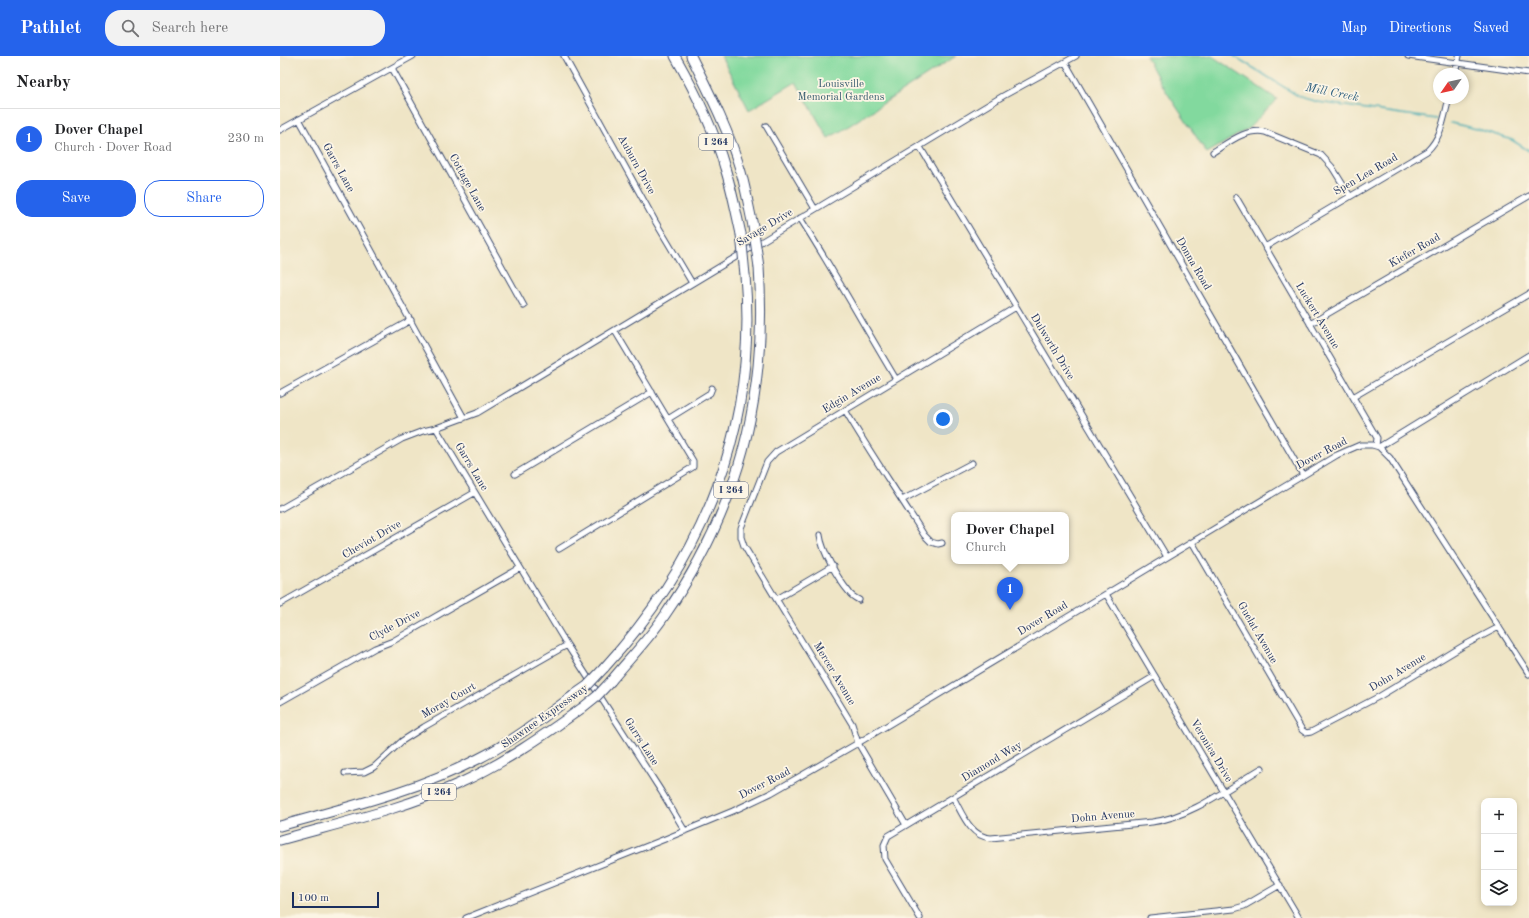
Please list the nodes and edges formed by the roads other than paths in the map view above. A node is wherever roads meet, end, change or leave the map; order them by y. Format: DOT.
graph roads {
  1 [pos="414,56"];
  2 [pos="564,56"];
  3 [pos="675,56"];
  4 [pos="691,56"];
  5 [pos="1076,56"];
  6 [pos="1408,56"];
  7 [pos="1459,56"];
  8 [pos="1065,62"];
  9 [pos="1458,63"];
  10 [pos="392,68"];
  11 [pos="1457,68"];
  12 [pos="1529,73"];
  13 [pos="1447,104"];
  14 [pos="300,119"];
  15 [pos="766,126"];
  16 [pos="280,130"];
  17 [pos="920,147"];
  18 [pos="1213,152"];
  19 [pos="1350,196"];
  20 [pos="1529,196"];
  21 [pos="1236,197"];
  22 [pos="815,209"];
  23 [pos="800,218"];
  24 [pos="1265,247"];
  25 [pos="692,283"];
  26 [pos="1529,294"];
  27 [pos="524,306"];
  28 [pos="1016,307"];
  29 [pos="411,320"];
  30 [pos="1310,324"];
  31 [pos="615,331"];
  32 [pos="1529,355"];
  33 [pos="896,379"];
  34 [pos="712,388"];
  35 [pos="280,392"];
  36 [pos="652,392"];
  37 [pos="1353,397"];
  38 [pos="845,410"];
  39 [pos="464,418"];
  40 [pos="668,419"];
  41 [pos="436,428"];
  42 [pos="1377,447"];
  43 [pos="972,463"];
  44 [pos="515,474"];
  45 [pos="1303,475"];
  46 [pos="474,493"];
  47 [pos="902,500"];
  48 [pos="280,509"];
  49 [pos="741,535"];
  50 [pos="820,535"];
  51 [pos="942,542"];
  52 [pos="1192,542"];
  53 [pos="559,549"];
  54 [pos="1167,557"];
  55 [pos="833,566"];
  56 [pos="520,568"];
  57 [pos="1106,594"];
  58 [pos="777,599"];
  59 [pos="859,600"];
  60 [pos="280,604"];
  61 [pos="1499,627"];
  62 [pos="567,645"];
  63 [pos="1529,674"];
  64 [pos="1155,676"];
  65 [pos="280,702"];
  66 [pos="1306,733"];
  67 [pos="858,743"];
  68 [pos="1262,768"];
  69 [pos="345,773"];
  70 [pos="1223,791"];
  71 [pos="953,797"];
  72 [pos="906,825"];
  73 [pos="280,826"];
  74 [pos="685,831"];
  75 [pos="280,840"];
  76 [pos="1280,886"];
  77 [pos="1174,917"];
  78 [pos="466,918"];
  79 [pos="920,918"];
  80 [pos="1150,918"];
  81 [pos="1299,918"];
  1 -- 10 [label="street"];
  2 -- 25 [label="street, Auburn Drive"];
  3 -- 73 [label="highway, Shawnee Expressway / I 264, bridge"];
  4 -- 75 [label="highway, Shawnee Expressway / I 264, bridge"];
  5 -- 8 [label="street, Savage Drive"];
  6 -- 9 [label="street"];
  7 -- 9 [label="street"];
  8 -- 17 [label="street, Savage Drive"];
  8 -- 45 [label="street, Donna Road"];
  9 -- 11 [label="street"];
  9 -- 12 [label="street"];
  10 -- 14 [label="street"];
  10 -- 27 [label="street, Cottage Lane"];
  13 -- 19 [label="street, Spen Lea Road"];
  14 -- 16 [label="street"];
  14 -- 29 [label="street, Garrs Lane"];
  15 -- 22 [label="street"];
  17 -- 22 [label="street, Savage Drive"];
  17 -- 28 [label="street, Dulworth Drive"];
  18 -- 19 [label="street"];
  19 -- 24 [label="street, Spen Lea Road"];
  20 -- 30 [label="street, Kiefer Road"];
  21 -- 24 [label="street, Luckert Avenue"];
  22 -- 23 [label="street, Savage Drive"];
  23 -- 25 [label="street, Savage Drive"];
  23 -- 33 [label="street"];
  24 -- 30 [label="street, Luckert Avenue"];
  25 -- 31 [label="street, Savage Drive"];
  26 -- 37 [label="street"];
  28 -- 33 [label="street, Edgin Avenue"];
  28 -- 54 [label="street, Dulworth Drive"];
  29 -- 35 [label="street"];
  29 -- 39 [label="street, Garrs Lane"];
  30 -- 37 [label="street, Luckert Avenue"];
  31 -- 36 [label="street"];
  31 -- 39 [label="street, Savage Drive"];
  32 -- 42 [label="street"];
  33 -- 38 [label="street, Edgin Avenue"];
  34 -- 40 [label="street"];
  36 -- 40 [label="street"];
  36 -- 44 [label="street"];
  37 -- 42 [label="street, Luckert Avenue"];
  38 -- 47 [label="street"];
  38 -- 49 [label="street, Edgin Avenue"];
  39 -- 41 [label="street"];
  40 -- 53 [label="street"];
  41 -- 46 [label="street, Garrs Lane"];
  41 -- 48 [label="street"];
  42 -- 45 [label="street, Dover Road"];
  42 -- 61 [label="street"];
  43 -- 47 [label="street"];
  45 -- 52 [label="street, Dover Road"];
  46 -- 56 [label="street, Garrs Lane"];
  46 -- 60 [label="street, Cheviot Drive"];
  47 -- 51 [label="street"];
  49 -- 58 [label="street, Mercer Avenue"];
  50 -- 55 [label="street"];
  52 -- 54 [label="street, Dover Road"];
  52 -- 66 [label="street, Guelat Avenue"];
  54 -- 57 [label="street, Dover Road"];
  55 -- 58 [label="street"];
  55 -- 59 [label="street"];
  56 -- 62 [label="street, Garrs Lane"];
  56 -- 65 [label="street, Clyde Drive"];
  57 -- 64 [label="street, Veronica Drive"];
  57 -- 67 [label="street, Dover Road"];
  58 -- 67 [label="street, Mercer Avenue"];
  61 -- 63 [label="street"];
  61 -- 66 [label="street, Dohn Avenue"];
  62 -- 69 [label="street, Moray Court"];
  62 -- 74 [label="street, Garrs Lane"];
  64 -- 70 [label="street, Veronica Drive"];
  64 -- 71 [label="street, Diamond Way"];
  67 -- 72 [label="street, Mercer Avenue"];
  67 -- 74 [label="street, Dover Road"];
  68 -- 70 [label="street, Dohn Avenue"];
  70 -- 71 [label="street, Dohn Avenue"];
  70 -- 76 [label="street, Veronica Drive"];
  71 -- 72 [label="street, Diamond Way"];
  72 -- 79 [label="street, Diamond Way"];
  74 -- 78 [label="street, Dover Road"];
  76 -- 77 [label="street"];
  76 -- 81 [label="street, Veronica Drive"];
  77 -- 80 [label="street"];
}
